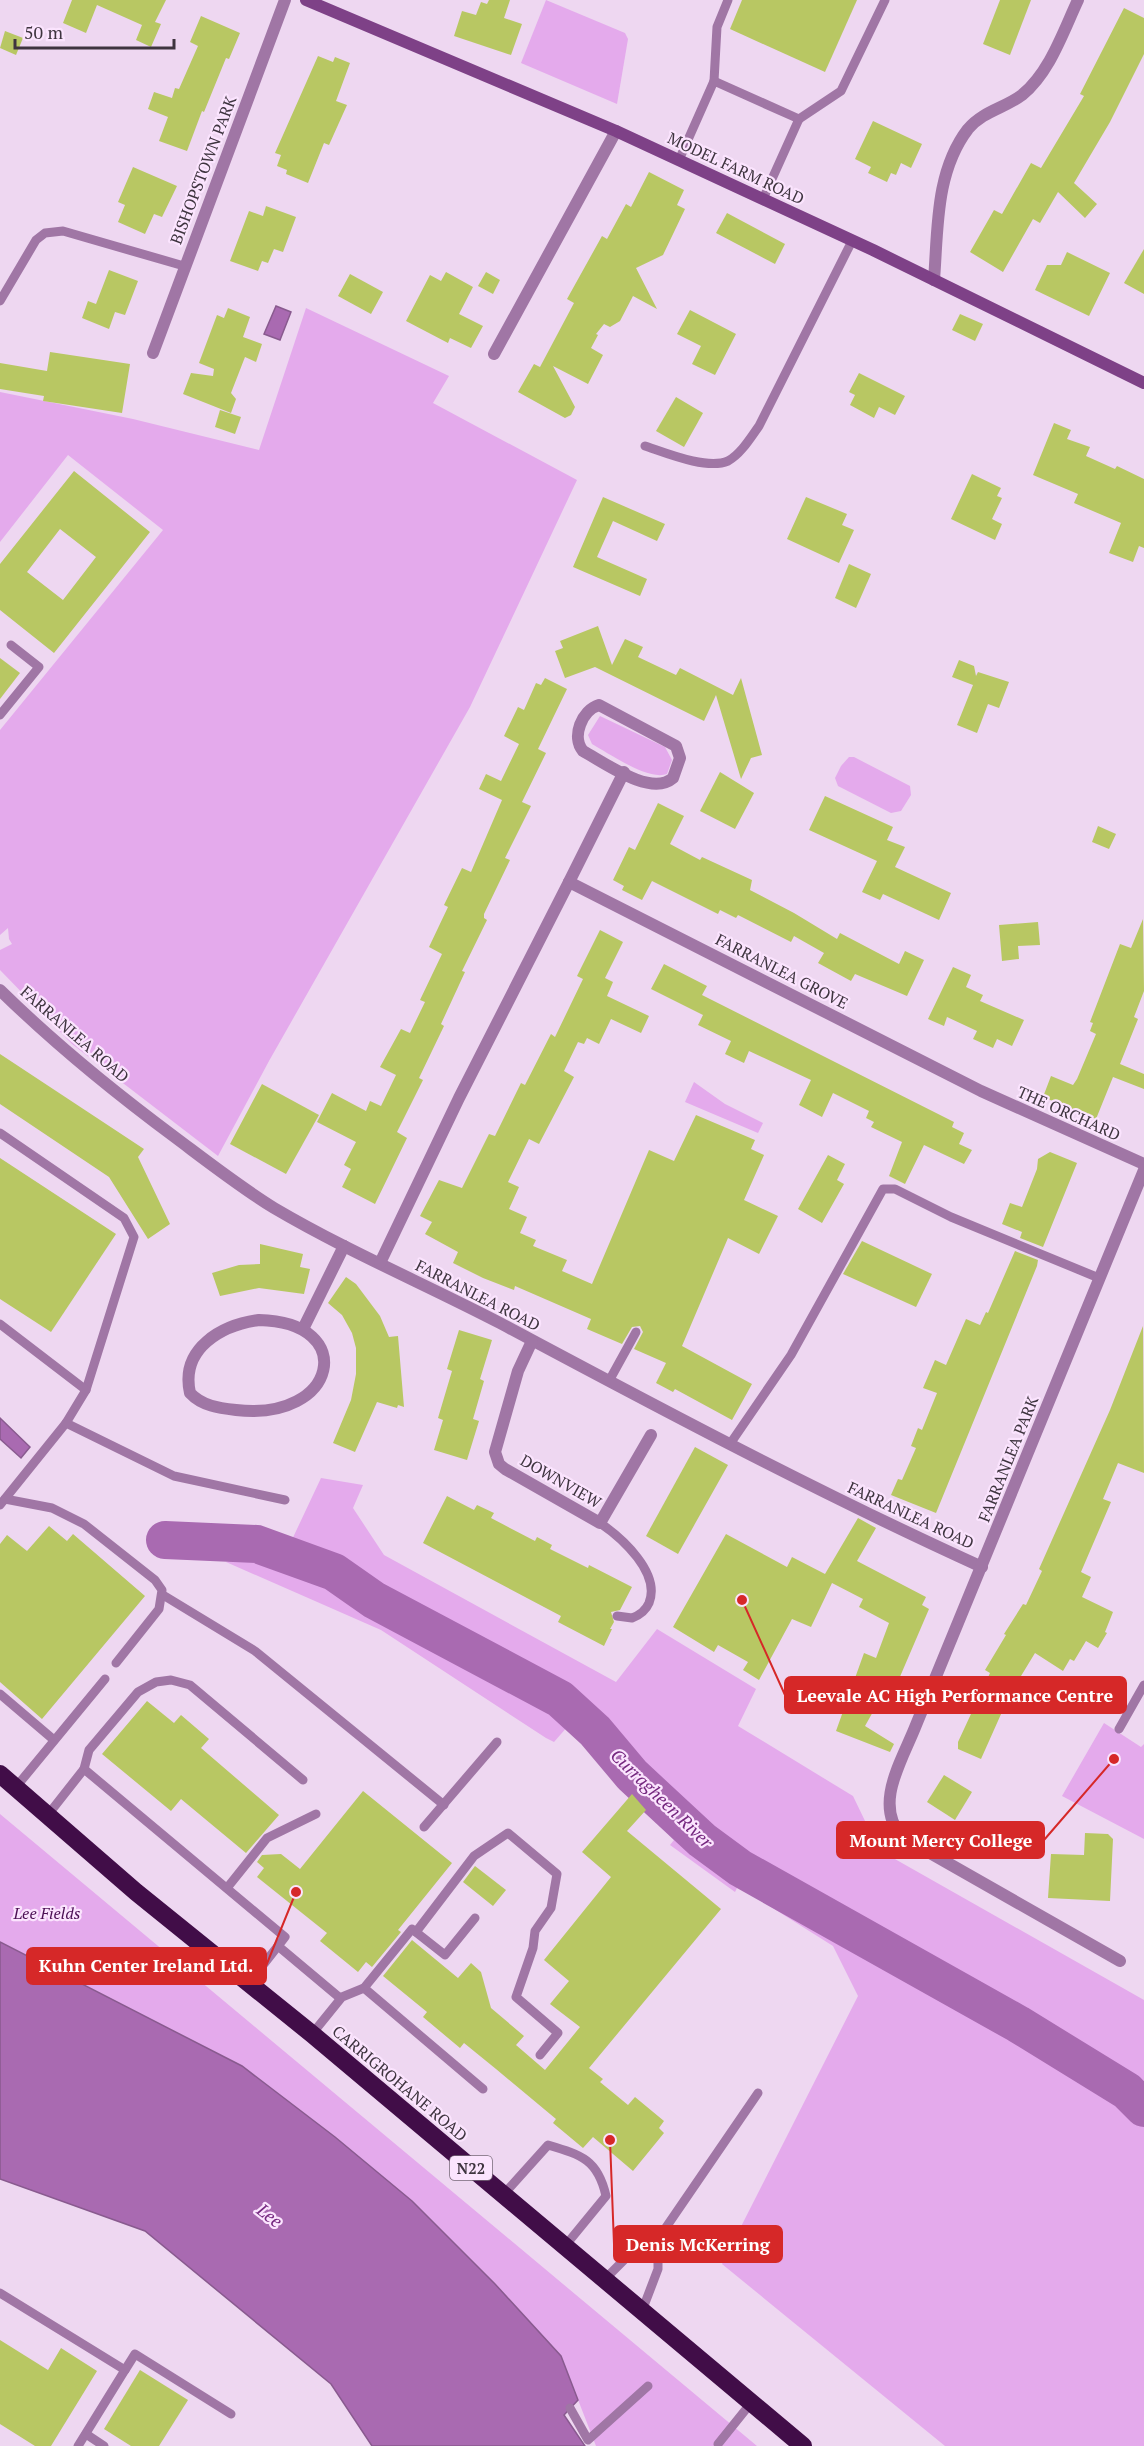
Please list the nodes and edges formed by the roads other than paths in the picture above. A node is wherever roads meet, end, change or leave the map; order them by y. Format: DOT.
graph roads {
  1 [pos="285,0"];
  2 [pos="306,0"];
  3 [pos="728,0"];
  4 [pos="885,0"];
  5 [pos="1077,0"];
  6 [pos="714,81"];
  7 [pos="799,119"];
  8 [pos="616,131"];
  9 [pos="679,160"];
  10 [pos="762,199"];
  11 [pos="852,241"];
  12 [pos="184,266"];
  13 [pos="934,280"];
  14 [pos="0,301"];
  15 [pos="153,353"];
  16 [pos="494,354"];
  17 [pos="1144,382"];
  18 [pos="645,446"];
  19 [pos="11,645"];
  20 [pos="0,715"];
  21 [pos="624,772"];
  22 [pos="568,882"];
  23 [pos="0,990"];
  24 [pos="981,1091"];
  25 [pos="0,1133"];
  26 [pos="1144,1164"];
  27 [pos="1144,1170"];
  28 [pos="344,1246"];
  29 [pos="380,1263"];
  30 [pos="1099,1278"];
  31 [pos="0,1324"];
  32 [pos="303,1329"];
  33 [pos="636,1332"];
  34 [pos="532,1341"];
  35 [pos="609,1381"];
  36 [pos="86,1390"];
  37 [pos="66,1423"];
  38 [pos="651,1435"];
  39 [pos="730,1444"];
  40 [pos="285,1500"];
  41 [pos="3,1502"];
  42 [pos="600,1523"];
  43 [pos="982,1567"];
  44 [pos="163,1595"];
  45 [pos="617,1616"];
  46 [pos="116,1663"];
  47 [pos="105,1678"];
  48 [pos="1144,1685"];
  49 [pos="0,1694"];
  50 [pos="1119,1729"];
  51 [pos="54,1740"];
  52 [pos="497,1742"];
  53 [pos="84,1769"];
  54 [pos="0,1774"];
  55 [pos="303,1780"];
  56 [pos="16,1787"];
  57 [pos="444,1805"];
  58 [pos="316,1815"];
  59 [pos="47,1816"];
  60 [pos="424,1827"];
  61 [pos="226,1888"];
  62 [pos="475,1918"];
  63 [pos="416,1932"];
  64 [pos="278,1946"];
  65 [pos="1120,1960"];
  66 [pos="249,1983"];
  67 [pos="364,1988"];
  68 [pos="340,1998"];
  69 [pos="312,2034"];
  70 [pos="540,2055"];
  71 [pos="483,2089"];
  72 [pos="758,2093"];
  73 [pos="503,2195"];
  74 [pos="658,2239"];
  75 [pos="565,2246"];
  76 [pos="605,2279"];
  77 [pos="0,2293"];
  78 [pos="642,2311"];
  79 [pos="125,2370"];
  80 [pos="648,2386"];
  81 [pos="751,2403"];
  82 [pos="570,2408"];
  83 [pos="231,2414"];
  84 [pos="86,2434"];
  85 [pos="718,2444"];
  86 [pos="78,2446"];
  87 [pos="104,2446"];
  88 [pos="803,2446"];
  1 -- 12 [label="street, BISHOPSTOWN PARK"];
  2 -- 8 [label="main road, MODEL FARM ROAD"];
  3 -- 6 [label="lane"];
  4 -- 7 [label="lane"];
  5 -- 13 [label="street"];
  6 -- 7 [label="lane"];
  6 -- 9 [label="lane"];
  7 -- 10 [label="lane"];
  8 -- 9 [label="main road, MODEL FARM ROAD"];
  8 -- 16 [label="street"];
  9 -- 10 [label="main road, MODEL FARM ROAD"];
  10 -- 11 [label="main road, MODEL FARM ROAD"];
  11 -- 13 [label="main road, MODEL FARM ROAD"];
  11 -- 18 [label="lane"];
  12 -- 14 [label="lane"];
  12 -- 15 [label="street, BISHOPSTOWN PARK"];
  13 -- 17 [label="main road, MODEL FARM ROAD"];
  19 -- 20 [label="lane"];
  21 -- 21 [label="street"];
  21 -- 22 [label="street"];
  22 -- 24 [label="street, FARRANLEA GROVE"];
  22 -- 29 [label="street"];
  23 -- 28 [label="street, FARRANLEA ROAD"];
  24 -- 26 [label="street, THE ORCHARD"];
  25 -- 36 [label="lane"];
  27 -- 30 [label="street, FARRANLEA PARK"];
  28 -- 29 [label="street, FARRANLEA ROAD"];
  28 -- 32 [label="street"];
  29 -- 34 [label="street, FARRANLEA ROAD"];
  30 -- 39 [label="lane"];
  30 -- 43 [label="street, FARRANLEA PARK"];
  31 -- 36 [label="lane"];
  32 -- 32 [label="street"];
  33 -- 35 [label="lane"];
  34 -- 35 [label="street, FARRANLEA ROAD"];
  34 -- 42 [label="street, DOWNVIEW"];
  35 -- 39 [label="street, FARRANLEA ROAD"];
  36 -- 37 [label="lane"];
  37 -- 40 [label="lane"];
  37 -- 41 [label="lane"];
  38 -- 42 [label="street, DOWNVIEW"];
  39 -- 43 [label="street, FARRANLEA ROAD"];
  41 -- 44 [label="lane"];
  42 -- 45 [label="lane"];
  43 -- 65 [label="street, FARRANLEA PARK"];
  44 -- 46 [label="lane"];
  44 -- 57 [label="lane"];
  47 -- 51 [label="lane"];
  48 -- 50 [label="lane"];
  49 -- 51 [label="lane"];
  51 -- 56 [label="lane"];
  52 -- 57 [label="lane"];
  53 -- 55 [label="lane"];
  53 -- 59 [label="lane"];
  53 -- 61 [label="lane"];
  54 -- 56 [label="highway, CARRIGROHANE ROAD / N22"];
  56 -- 59 [label="highway, CARRIGROHANE ROAD / N22"];
  57 -- 60 [label="lane"];
  58 -- 61 [label="lane"];
  59 -- 66 [label="highway, CARRIGROHANE ROAD / N22"];
  61 -- 64 [label="lane"];
  62 -- 63 [label="lane"];
  63 -- 67 [label="lane"];
  63 -- 70 [label="lane"];
  64 -- 66 [label="lane"];
  64 -- 68 [label="lane"];
  66 -- 69 [label="highway, CARRIGROHANE ROAD / N22"];
  67 -- 68 [label="lane"];
  67 -- 71 [label="lane"];
  68 -- 69 [label="lane"];
  69 -- 73 [label="highway, CARRIGROHANE ROAD / N22"];
  72 -- 74 [label="lane"];
  73 -- 75 [label="highway, CARRIGROHANE ROAD / N22"];
  73 -- 75 [label="lane"];
  74 -- 76 [label="lane"];
  74 -- 78 [label="lane"];
  75 -- 76 [label="highway, CARRIGROHANE ROAD / N22"];
  76 -- 78 [label="highway, CARRIGROHANE ROAD / N22"];
  77 -- 79 [label="lane"];
  78 -- 81 [label="highway, CARRIGROHANE ROAD / N22"];
  79 -- 83 [label="lane"];
  79 -- 84 [label="lane"];
  80 -- 82 [label="lane"];
  81 -- 85 [label="lane"];
  81 -- 88 [label="highway, CARRIGROHANE ROAD / N22"];
  84 -- 86 [label="lane"];
  84 -- 87 [label="lane"];
}
